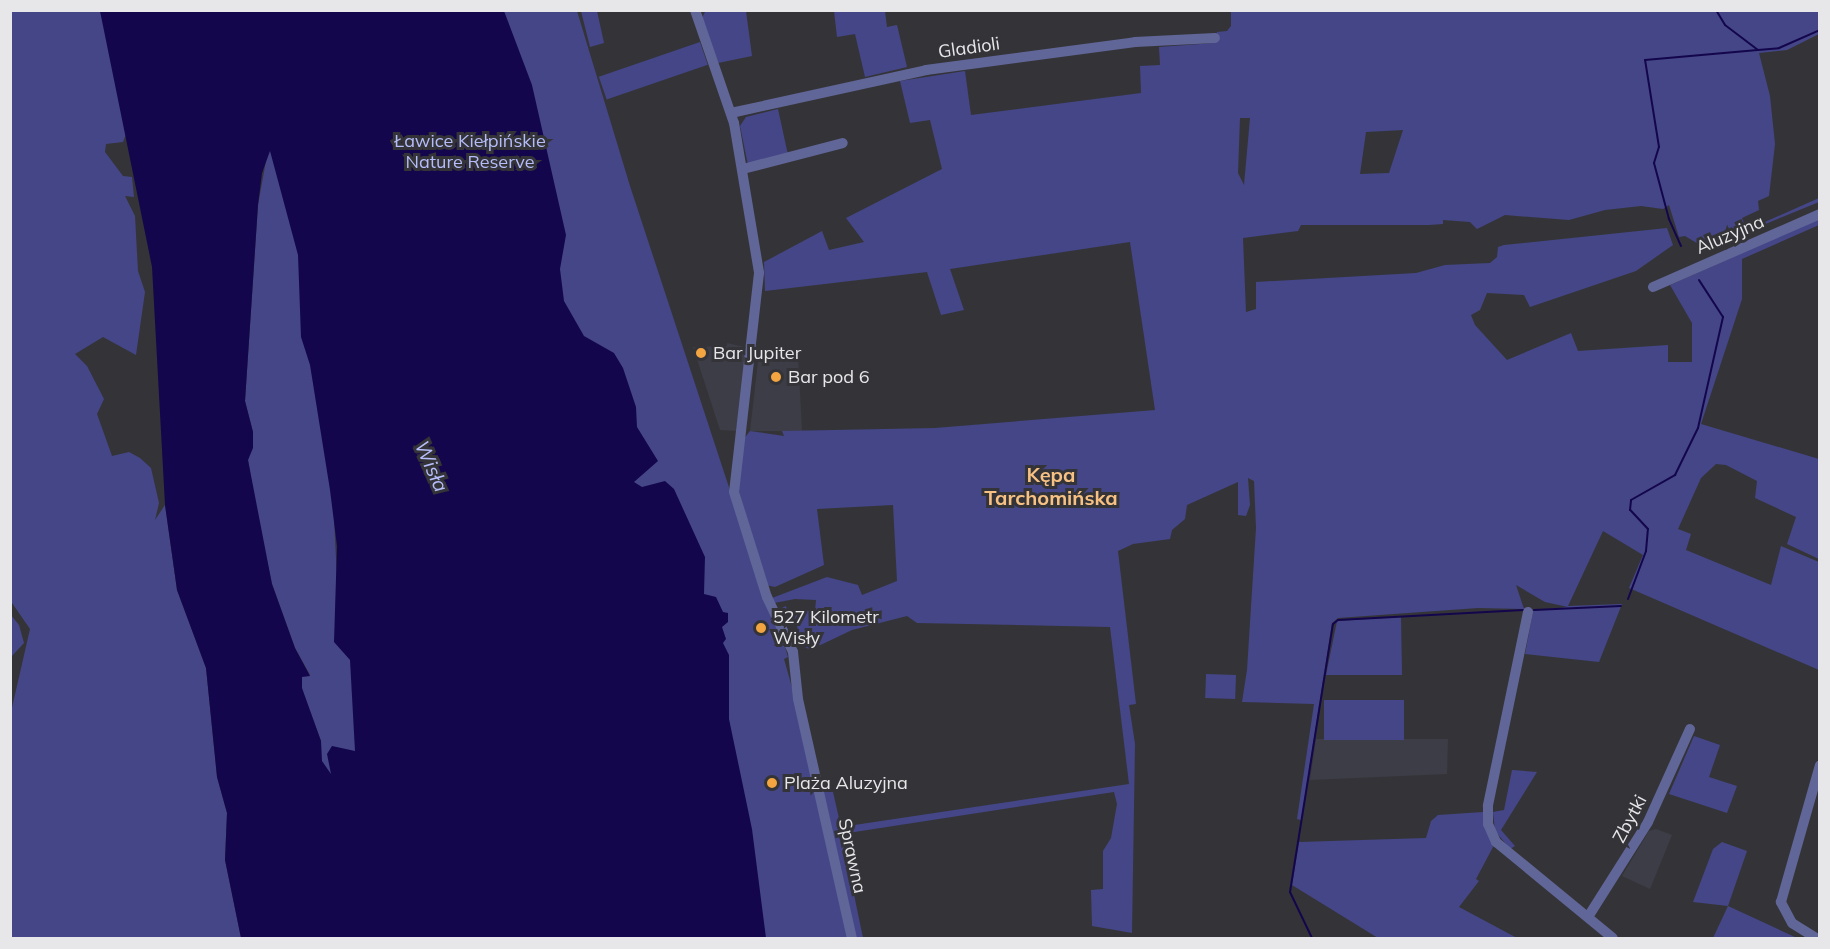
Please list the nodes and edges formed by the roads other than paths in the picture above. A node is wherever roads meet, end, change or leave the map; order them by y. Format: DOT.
graph roads {
  1 [pos="695,10"];
  2 [pos="1215,38"];
  3 [pos="731,113"];
  4 [pos="843,143"];
  5 [pos="743,169"];
  6 [pos="1820,214"];
  7 [pos="1653,287"];
  8 [pos="1528,612"];
  9 [pos="1690,729"];
  10 [pos="1820,765"];
  11 [pos="1588,917"];
  12 [pos="852,939"];
  13 [pos="1613,939"];
  14 [pos="1816,939"];
  1 -- 3 [label="street"];
  2 -- 3 [label="street, Gladioli"];
  3 -- 5 [label="street"];
  4 -- 5 [label="street"];
  5 -- 12 [label="street, Sprawna"];
  6 -- 7 [label="street, Aluzyjna"];
  8 -- 11 [label="street"];
  9 -- 11 [label="street, Zbytki"];
  10 -- 14 [label="street"];
  11 -- 13 [label="street"];
}
